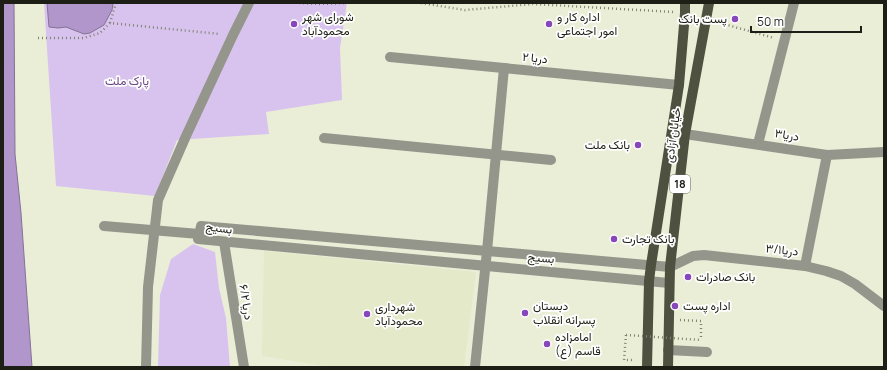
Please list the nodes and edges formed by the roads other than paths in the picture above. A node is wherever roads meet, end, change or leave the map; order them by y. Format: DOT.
graph roads {
  1 [pos="249,3"];
  2 [pos="709,3"];
  3 [pos="794,3"];
  4 [pos="685,8"];
  5 [pos="390,57"];
  6 [pos="504,68"];
  7 [pos="679,85"];
  8 [pos="686,134"];
  9 [pos="324,138"];
  10 [pos="758,144"];
  11 [pos="884,152"];
  12 [pos="496,155"];
  13 [pos="828,155"];
  14 [pos="551,160"];
  15 [pos="104,226"];
  16 [pos="155,230"];
  17 [pos="200,234"];
  18 [pos="288,234"];
  19 [pos="224,242"];
  20 [pos="286,248"];
  21 [pos="487,251"];
  22 [pos="651,265"];
  23 [pos="485,266"];
  24 [pos="805,266"];
  25 [pos="670,267"];
  26 [pos="649,281"];
  27 [pos="669,283"];
  28 [pos="884,306"];
  29 [pos="668,350"];
  30 [pos="708,352"];
  31 [pos="146,367"];
  32 [pos="244,367"];
  33 [pos="475,367"];
  34 [pos="647,367"];
  35 [pos="668,367"];
  1 -- 16 [label="street"];
  2 -- 8 [label="main road, خیابان آزادی / 18"];
  3 -- 10 [label="street"];
  4 -- 7 [label="main road, خیابان آزادی / 18"];
  5 -- 6 [label="street, دریا ۲"];
  6 -- 7 [label="street, دریا ۲"];
  6 -- 12 [label="street"];
  7 -- 22 [label="main road, خیابان آزادی / 18"];
  8 -- 10 [label="street, دریا۳"];
  8 -- 25 [label="main road, خیابان آزادی / 18"];
  9 -- 12 [label="street"];
  10 -- 13 [label="street, دریا۳"];
  11 -- 13 [label="street, دریا۳"];
  12 -- 14 [label="street"];
  12 -- 21 [label="street"];
  13 -- 24 [label="street"];
  15 -- 16 [label="street"];
  16 -- 17 [label="street"];
  16 -- 31 [label="street"];
  17 -- 18 [label="street, بسیج"];
  17 -- 19 [label="street, بسیج"];
  18 -- 20 [label="street"];
  18 -- 21 [label="street, بسیج"];
  19 -- 20 [label="street, بسیج"];
  19 -- 32 [label="street, دریا ۶/۲"];
  20 -- 23 [label="street, بسیج"];
  21 -- 22 [label="street, بسیج"];
  21 -- 23 [label="street"];
  22 -- 25 [label="street, بسیج"];
  22 -- 26 [label="main road, خیابان آزادی / 18"];
  23 -- 26 [label="street, بسیج"];
  23 -- 33 [label="street"];
  24 -- 25 [label="street, دریا۳/۱"];
  24 -- 28 [label="street, دریا۳/۱"];
  25 -- 27 [label="main road, خیابان آزادی / 18"];
  26 -- 27 [label="street, بسیج"];
  26 -- 34 [label="main road, خیابان آزادی / 18"];
  27 -- 29 [label="main road, خیابان آزادی / 18"];
  29 -- 30 [label="street"];
  29 -- 35 [label="main road, خیابان آزادی / 18"];
}
